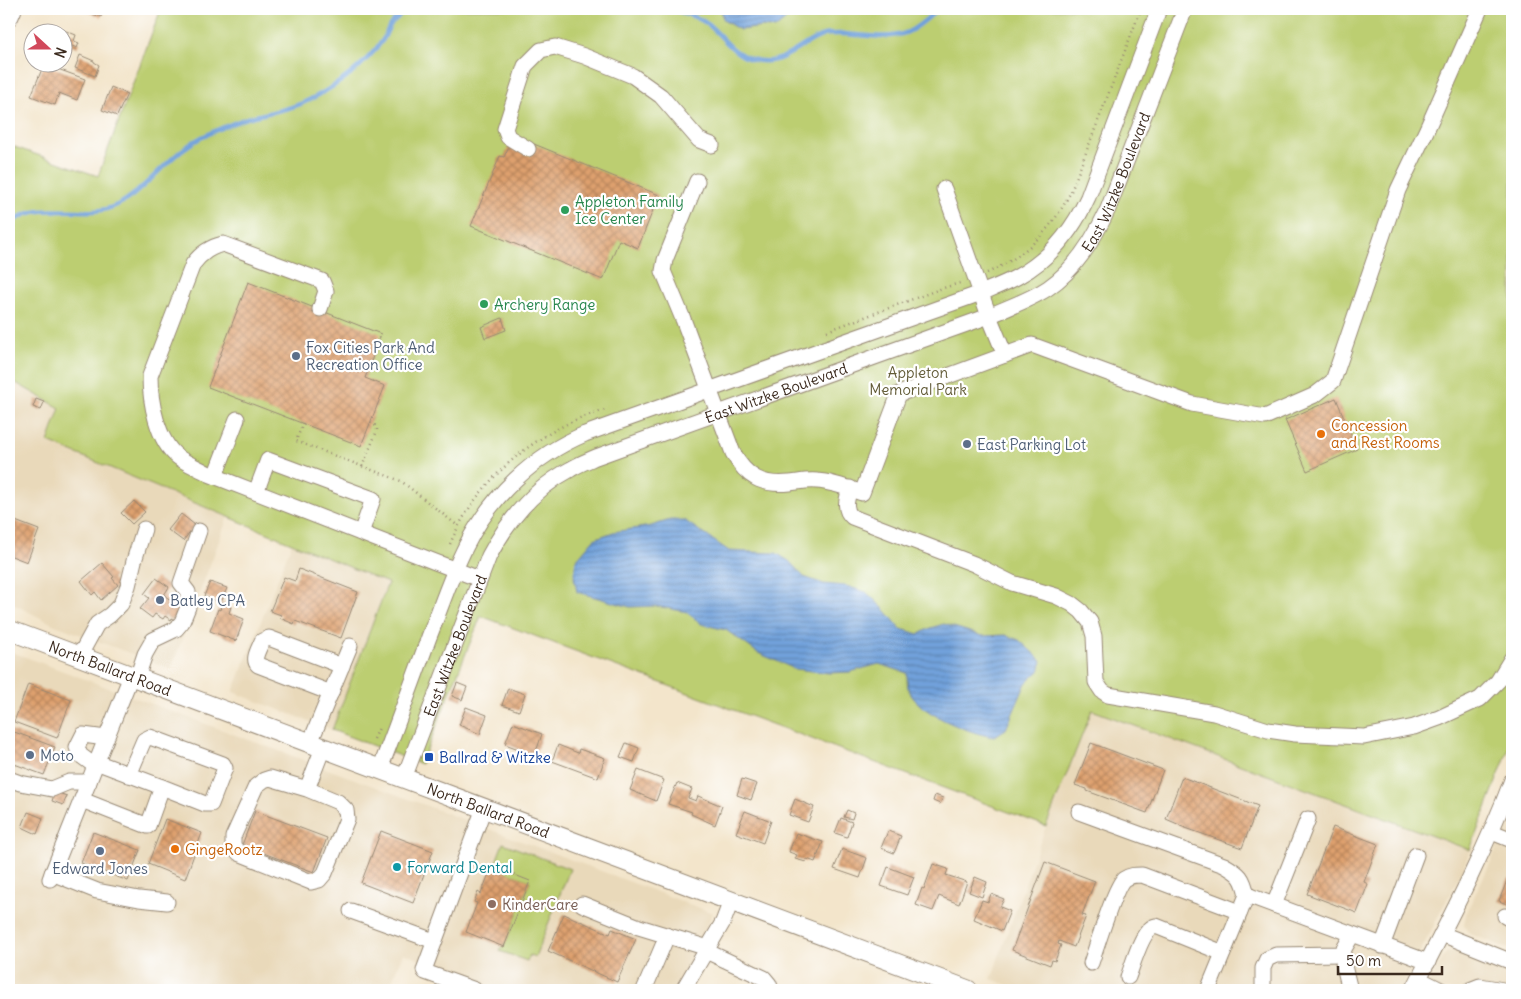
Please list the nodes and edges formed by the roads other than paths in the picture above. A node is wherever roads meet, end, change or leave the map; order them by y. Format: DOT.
graph roads {
  1 [pos="12,9"];
  2 [pos="1159,9"];
  3 [pos="1185,9"];
  4 [pos="1480,9"];
  5 [pos="9,16"];
  6 [pos="712,145"];
  7 [pos="528,149"];
  8 [pos="697,181"];
  9 [pos="944,189"];
  10 [pos="981,293"];
  11 [pos="320,309"];
  12 [pos="989,316"];
  13 [pos="1005,354"];
  14 [pos="709,390"];
  15 [pos="717,413"];
  16 [pos="237,419"];
  17 [pos="215,476"];
  18 [pos="850,488"];
  19 [pos="256,492"];
  20 [pos="144,529"];
  21 [pos="199,531"];
  22 [pos="361,532"];
  23 [pos="455,569"];
  24 [pos="479,579"];
  25 [pos="9,630"];
  26 [pos="350,646"];
  27 [pos="79,657"];
  28 [pos="1512,658"];
  29 [pos="342,666"];
  30 [pos="134,677"];
  31 [pos="331,693"];
  32 [pos="106,738"];
  33 [pos="317,745"];
  34 [pos="96,764"];
  35 [pos="380,769"];
  36 [pos="129,775"];
  37 [pos="404,778"];
  38 [pos="9,779"];
  39 [pos="1512,780"];
  40 [pos="89,782"];
  41 [pos="162,788"];
  42 [pos="307,789"];
  43 [pos="82,800"];
  44 [pos="484,808"];
  45 [pos="1079,812"];
  46 [pos="1308,819"];
  47 [pos="1492,832"];
  48 [pos="1512,840"];
  49 [pos="1416,855"];
  50 [pos="1247,895"];
  51 [pos="731,901"];
  52 [pos="167,902"];
  53 [pos="582,904"];
  54 [pos="1274,905"];
  55 [pos="351,911"];
  56 [pos="1240,912"];
  57 [pos="1352,934"];
  58 [pos="1442,934"];
  59 [pos="668,936"];
  60 [pos="434,941"];
  61 [pos="1382,946"];
  62 [pos="707,950"];
  63 [pos="1224,953"];
  64 [pos="1341,954"];
  65 [pos="1428,962"];
  66 [pos="1512,962"];
  67 [pos="1091,963"];
  68 [pos="1128,978"];
  69 [pos="1416,984"];
  70 [pos="475,990"];
  71 [pos="644,990"];
  72 [pos="683,990"];
  73 [pos="771,990"];
  74 [pos="968,990"];
  75 [pos="1208,990"];
  76 [pos="1263,990"];
  77 [pos="1350,990"];
  78 [pos="1441,990"];
  79 [pos="1470,990"];
  80 [pos="1497,990"];
  1 -- 5 [label="main road"];
  2 -- 10 [label="street, East Witzke Boulevard"];
  3 -- 12 [label="street, East Witzke Boulevard"];
  4 -- 13 [label="street"];
  6 -- 7 [label="street"];
  8 -- 14 [label="street"];
  9 -- 10 [label="street"];
  10 -- 12 [label="street"];
  10 -- 14 [label="street, East Witzke Boulevard"];
  11 -- 17 [label="street"];
  12 -- 13 [label="street"];
  12 -- 15 [label="street, East Witzke Boulevard"];
  13 -- 18 [label="street"];
  14 -- 15 [label="street"];
  14 -- 23 [label="street, East Witzke Boulevard"];
  15 -- 18 [label="street"];
  15 -- 24 [label="street, East Witzke Boulevard"];
  16 -- 17 [label="street"];
  17 -- 19 [label="street"];
  18 -- 28 [label="street"];
  19 -- 22 [label="street"];
  19 -- 22 [label="street"];
  20 -- 27 [label="street"];
  21 -- 30 [label="street"];
  22 -- 23 [label="street"];
  23 -- 24 [label="street"];
  23 -- 35 [label="street, East Witzke Boulevard"];
  24 -- 37 [label="street, East Witzke Boulevard"];
  25 -- 27 [label="main road, North Ballard Road"];
  26 -- 29 [label="street"];
  27 -- 30 [label="main road, North Ballard Road"];
  29 -- 31 [label="street"];
  29 -- 31 [label="street"];
  30 -- 32 [label="street"];
  30 -- 33 [label="main road, North Ballard Road"];
  31 -- 33 [label="street"];
  32 -- 34 [label="street"];
  32 -- 34 [label="street"];
  33 -- 35 [label="main road, North Ballard Road"];
  33 -- 42 [label="street"];
  34 -- 36 [label="street"];
  34 -- 40 [label="street"];
  35 -- 37 [label="main road, North Ballard Road"];
  36 -- 41 [label="street"];
  36 -- 41 [label="street"];
  37 -- 44 [label="main road, North Ballard Road"];
  38 -- 40 [label="street"];
  39 -- 47 [label="street"];
  40 -- 43 [label="street"];
  41 -- 43 [label="street"];
  42 -- 42 [label="street"];
  43 -- 52 [label="street"];
  44 -- 51 [label="main road, North Ballard Road"];
  44 -- 60 [label="street"];
  45 -- 50 [label="street"];
  46 -- 54 [label="street"];
  47 -- 48 [label="street"];
  47 -- 58 [label="street"];
  49 -- 61 [label="street"];
  50 -- 54 [label="street"];
  50 -- 56 [label="street"];
  51 -- 62 [label="street"];
  51 -- 74 [label="main road, North Ballard Road"];
  53 -- 59 [label="street"];
  54 -- 57 [label="street"];
  55 -- 60 [label="street"];
  56 -- 63 [label="street"];
  56 -- 67 [label="street"];
  57 -- 61 [label="street"];
  57 -- 64 [label="street"];
  58 -- 65 [label="street"];
  58 -- 66 [label="street"];
  59 -- 62 [label="street"];
  59 -- 71 [label="street"];
  60 -- 70 [label="street"];
  61 -- 65 [label="street"];
  62 -- 72 [label="street"];
  62 -- 73 [label="street"];
  63 -- 68 [label="street"];
  63 -- 75 [label="street"];
  64 -- 76 [label="street"];
  64 -- 77 [label="street"];
  65 -- 69 [label="street"];
  69 -- 78 [label="street"];
  79 -- 80 [label="street"];
}
